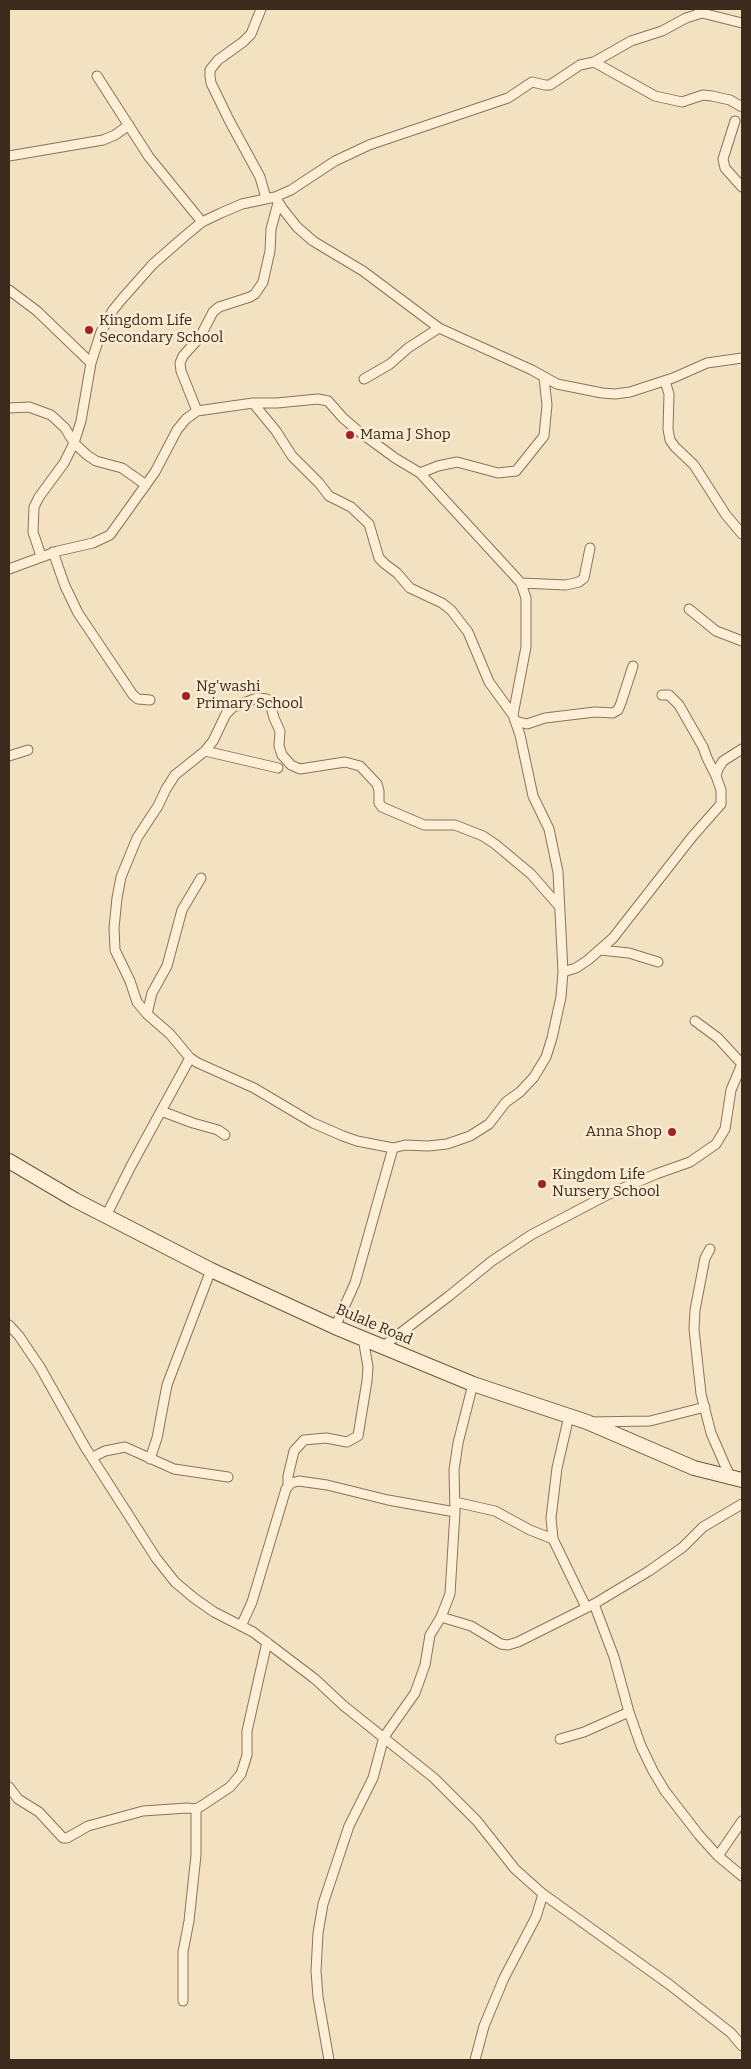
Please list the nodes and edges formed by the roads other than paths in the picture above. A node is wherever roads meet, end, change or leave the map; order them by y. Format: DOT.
graph roads {
  1 [pos="261,9"];
  2 [pos="700,11"];
  3 [pos="742,23"];
  4 [pos="594,62"];
  5 [pos="97,76"];
  6 [pos="742,107"];
  7 [pos="735,121"];
  8 [pos="129,125"];
  9 [pos="9,156"];
  10 [pos="742,187"];
  11 [pos="273,199"];
  12 [pos="202,222"];
  13 [pos="9,290"];
  14 [pos="439,328"];
  15 [pos="742,358"];
  16 [pos="91,363"];
  17 [pos="544,378"];
  18 [pos="364,379"];
  19 [pos="665,381"];
  20 [pos="253,403"];
  21 [pos="9,408"];
  22 [pos="198,411"];
  23 [pos="74,443"];
  24 [pos="420,473"];
  25 [pos="146,485"];
  26 [pos="742,534"];
  27 [pos="590,548"];
  28 [pos="54,552"];
  29 [pos="41,556"];
  30 [pos="9,569"];
  31 [pos="521,583"];
  32 [pos="690,609"];
  33 [pos="742,640"];
  34 [pos="633,666"];
  35 [pos="662,696"];
  36 [pos="150,700"];
  37 [pos="514,718"];
  38 [pos="528,724"];
  39 [pos="519,732"];
  40 [pos="742,749"];
  41 [pos="28,750"];
  42 [pos="205,751"];
  43 [pos="9,756"];
  44 [pos="278,768"];
  45 [pos="716,776"];
  46 [pos="201,878"];
  47 [pos="558,905"];
  48 [pos="600,950"];
  49 [pos="658,962"];
  50 [pos="563,972"];
  51 [pos="147,1014"];
  52 [pos="694,1021"];
  53 [pos="190,1058"];
  54 [pos="161,1111"];
  55 [pos="225,1135"];
  56 [pos="393,1148"];
  57 [pos="9,1162"];
  58 [pos="106,1216"];
  59 [pos="710,1249"];
  60 [pos="211,1270"];
  61 [pos="9,1325"];
  62 [pos="335,1326"];
  63 [pos="363,1338"];
  64 [pos="382,1346"];
  65 [pos="473,1384"];
  66 [pos="705,1407"];
  67 [pos="569,1416"];
  68 [pos="587,1422"];
  69 [pos="93,1456"];
  70 [pos="150,1459"];
  71 [pos="228,1477"];
  72 [pos="737,1479"];
  73 [pos="288,1486"];
  74 [pos="455,1502"];
  75 [pos="742,1504"];
  76 [pos="455,1512"];
  77 [pos="553,1539"];
  78 [pos="590,1605"];
  79 [pos="441,1617"];
  80 [pos="241,1626"];
  81 [pos="267,1642"];
  82 [pos="628,1712"];
  83 [pos="384,1737"];
  84 [pos="560,1739"];
  85 [pos="9,1787"];
  86 [pos="196,1809"];
  87 [pos="742,1821"];
  88 [pos="718,1856"];
  89 [pos="742,1876"];
  90 [pos="543,1894"];
  91 [pos="183,2001"];
  92 [pos="742,2046"];
  93 [pos="328,2060"];
  94 [pos="475,2060"];
  1 -- 11 [label="street"];
  2 -- 3 [label="street"];
  2 -- 4 [label="street"];
  4 -- 6 [label="street"];
  4 -- 11 [label="street"];
  5 -- 8 [label="street"];
  7 -- 10 [label="street"];
  8 -- 9 [label="street"];
  8 -- 12 [label="street"];
  11 -- 12 [label="street"];
  11 -- 14 [label="street"];
  11 -- 22 [label="street"];
  12 -- 16 [label="street"];
  13 -- 16 [label="street"];
  14 -- 17 [label="street"];
  14 -- 18 [label="street"];
  15 -- 19 [label="street"];
  16 -- 23 [label="street"];
  17 -- 19 [label="street"];
  17 -- 24 [label="street"];
  19 -- 26 [label="street"];
  20 -- 22 [label="street"];
  20 -- 24 [label="street"];
  20 -- 37 [label="street"];
  21 -- 23 [label="street"];
  22 -- 25 [label="street"];
  23 -- 25 [label="street"];
  23 -- 29 [label="street"];
  24 -- 31 [label="street"];
  25 -- 28 [label="street"];
  27 -- 31 [label="street"];
  28 -- 29 [label="street"];
  28 -- 36 [label="street"];
  29 -- 30 [label="street"];
  31 -- 37 [label="street"];
  32 -- 33 [label="street"];
  34 -- 38 [label="street"];
  35 -- 45 [label="street"];
  37 -- 38 [label="street"];
  37 -- 39 [label="street"];
  38 -- 39 [label="street"];
  39 -- 47 [label="street"];
  40 -- 45 [label="street"];
  41 -- 43 [label="street"];
  42 -- 44 [label="street"];
  42 -- 47 [label="street"];
  42 -- 51 [label="street"];
  45 -- 48 [label="street"];
  46 -- 51 [label="street"];
  47 -- 50 [label="street"];
  48 -- 49 [label="street"];
  48 -- 50 [label="street"];
  50 -- 56 [label="street"];
  51 -- 53 [label="street"];
  52 -- 64 [label="street"];
  53 -- 54 [label="street"];
  53 -- 56 [label="street"];
  54 -- 55 [label="street"];
  54 -- 58 [label="street"];
  56 -- 62 [label="street"];
  57 -- 58 [label="street, Bulale Road"];
  58 -- 60 [label="street, Bulale Road"];
  59 -- 66 [label="street"];
  60 -- 62 [label="street, Bulale Road"];
  60 -- 70 [label="street"];
  61 -- 69 [label="street"];
  62 -- 63 [label="street, Bulale Road"];
  63 -- 64 [label="street, Bulale Road"];
  63 -- 73 [label="street"];
  64 -- 65 [label="street, Bulale Road"];
  65 -- 67 [label="street, Bulale Road"];
  65 -- 74 [label="street"];
  66 -- 68 [label="street"];
  66 -- 72 [label="street"];
  67 -- 68 [label="street, Bulale Road"];
  67 -- 77 [label="street"];
  68 -- 72 [label="street, Bulale Road"];
  69 -- 70 [label="street"];
  69 -- 80 [label="street"];
  70 -- 71 [label="street"];
  73 -- 76 [label="street"];
  73 -- 80 [label="street"];
  74 -- 76 [label="street"];
  74 -- 77 [label="street"];
  75 -- 78 [label="street"];
  76 -- 79 [label="street"];
  77 -- 78 [label="street"];
  78 -- 79 [label="street"];
  78 -- 82 [label="street"];
  79 -- 83 [label="street"];
  80 -- 81 [label="street"];
  81 -- 83 [label="street"];
  81 -- 86 [label="street"];
  82 -- 84 [label="street"];
  82 -- 88 [label="street"];
  83 -- 90 [label="street"];
  83 -- 93 [label="street"];
  85 -- 86 [label="street"];
  86 -- 91 [label="street"];
  87 -- 88 [label="street"];
  88 -- 89 [label="street"];
  90 -- 92 [label="street"];
  90 -- 94 [label="street"];
}
